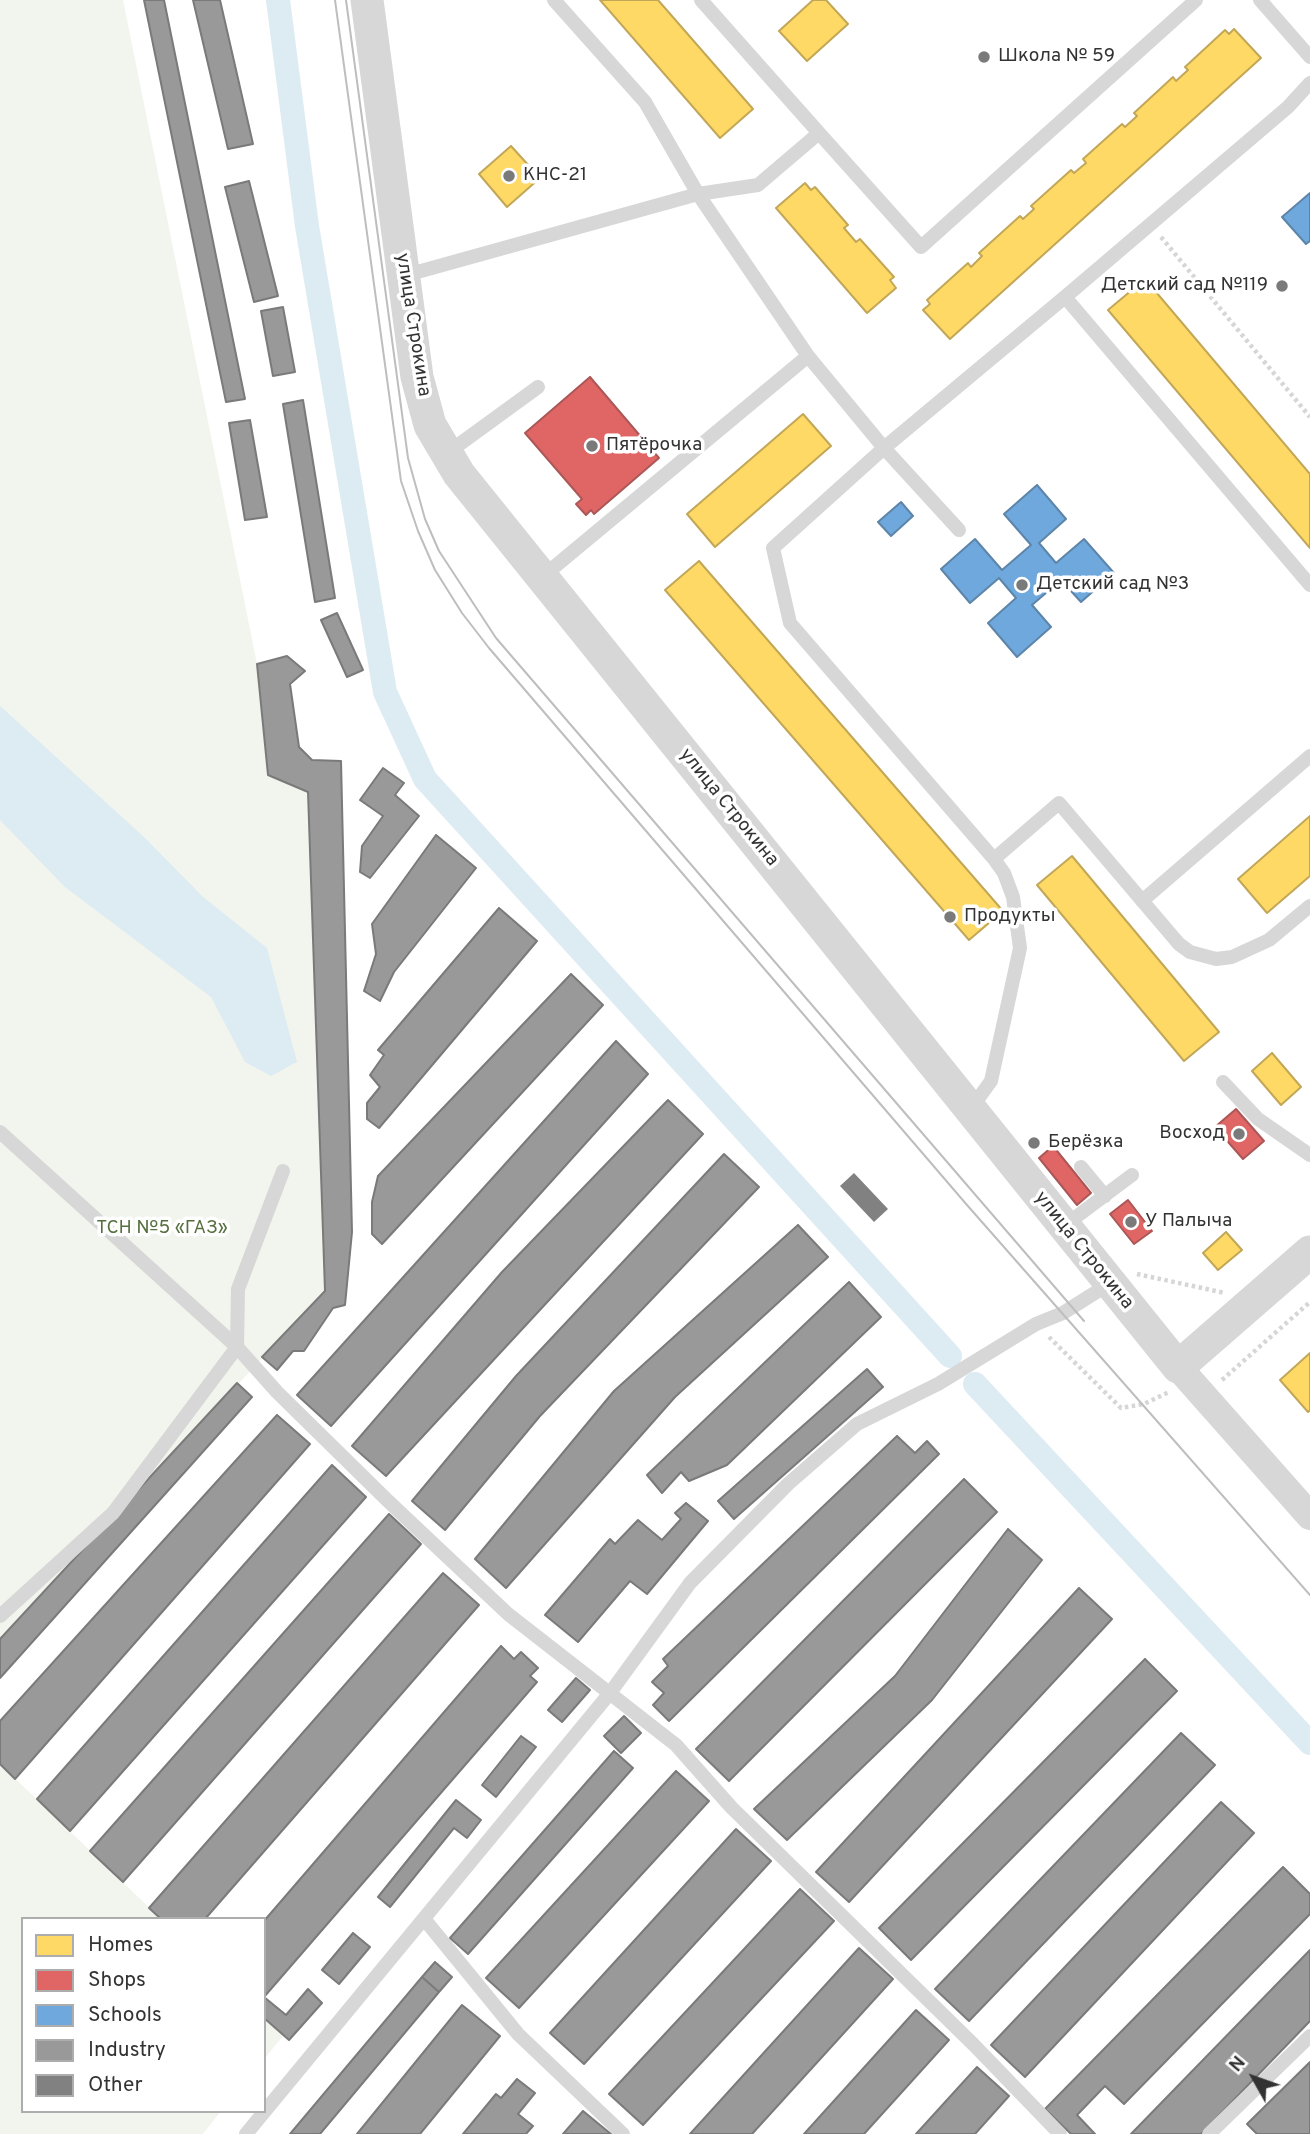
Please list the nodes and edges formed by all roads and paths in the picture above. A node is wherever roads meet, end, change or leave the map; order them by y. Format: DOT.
graph roads {
  1 [pos="367,0"];
  2 [pos="554,0"];
  3 [pos="701,0"];
  4 [pos="1196,0"];
  5 [pos="1260,0"];
  6 [pos="1310,57"];
  7 [pos="1310,83"];
  8 [pos="819,132"];
  9 [pos="698,194"];
  10 [pos="1150,224"];
  11 [pos="403,276"];
  12 [pos="1065,297"];
  13 [pos="808,356"];
  14 [pos="538,387"];
  15 [pos="1310,417"];
  16 [pos="884,448"];
  17 [pos="445,454"];
  18 [pos="959,530"];
  19 [pos="541,578"];
  20 [pos="1310,585"];
  21 [pos="1310,757"];
  22 [pos="994,859"];
  23 [pos="1142,901"];
  24 [pos="1310,906"];
  25 [pos="1223,1082"];
  26 [pos="970,1110"];
  27 [pos="0,1132"];
  28 [pos="1310,1155"];
  29 [pos="1081,1167"];
  30 [pos="283,1171"];
  31 [pos="1132,1175"];
  32 [pos="1105,1196"];
  33 [pos="1063,1227"];
  34 [pos="1310,1252"];
  35 [pos="1109,1284"];
  36 [pos="1229,1293"];
  37 [pos="1310,1302"];
  38 [pos="1036,1324"];
  39 [pos="237,1347"];
  40 [pos="1178,1367"];
  41 [pos="1204,1396"];
  42 [pos="1310,1516"];
  43 [pos="0,1616"];
  44 [pos="610,1693"];
  45 [pos="425,1920"];
  46 [pos="1310,2036"];
  47 [pos="266,2110"];
  48 [pos="264,2113"];
  49 [pos="246,2134"];
  50 [pos="623,2134"];
  51 [pos="1060,2134"];
  52 [pos="1209,2134"];
  1 -- 11 [label="street, улица Строкина"];
  2 -- 9 [label="lane"];
  3 -- 8 [label="lane"];
  4 -- 8 [label="lane"];
  5 -- 6 [label="lane"];
  7 -- 10 [label="lane"];
  8 -- 9 [label="lane"];
  9 -- 11 [label="lane"];
  9 -- 13 [label="lane"];
  10 -- 12 [label="lane"];
  10 -- 15 [label="path"];
  11 -- 17 [label="street, улица Строкина"];
  12 -- 16 [label="lane"];
  12 -- 20 [label="lane"];
  13 -- 16 [label="lane"];
  13 -- 19 [label="lane"];
  14 -- 17 [label="lane"];
  16 -- 18 [label="lane"];
  16 -- 22 [label="lane"];
  17 -- 19 [label="street, улица Строкина"];
  19 -- 26 [label="street, улица Строкина"];
  21 -- 23 [label="lane"];
  22 -- 23 [label="lane"];
  22 -- 26 [label="lane"];
  23 -- 24 [label="lane"];
  25 -- 28 [label="lane"];
  26 -- 33 [label="street, улица Строкина"];
  27 -- 39 [label="lane"];
  29 -- 32 [label="lane"];
  30 -- 39 [label="lane"];
  31 -- 32 [label="lane"];
  32 -- 33 [label="lane"];
  33 -- 35 [label="street, улица Строкина"];
  34 -- 40 [label="street"];
  35 -- 36 [label="path"];
  35 -- 38 [label="lane"];
  35 -- 40 [label="street, улица Строкина"];
  37 -- 41 [label="path"];
  38 -- 41 [label="path"];
  38 -- 44 [label="lane"];
  39 -- 43 [label="lane"];
  39 -- 44 [label="lane"];
  40 -- 41 [label="street, улица Строкина"];
  41 -- 42 [label="street, улица Строкина"];
  44 -- 45 [label="lane"];
  44 -- 51 [label="lane"];
  45 -- 47 [label="lane"];
  45 -- 50 [label="lane"];
  46 -- 52 [label="lane"];
  48 -- 49 [label="lane"];
}
